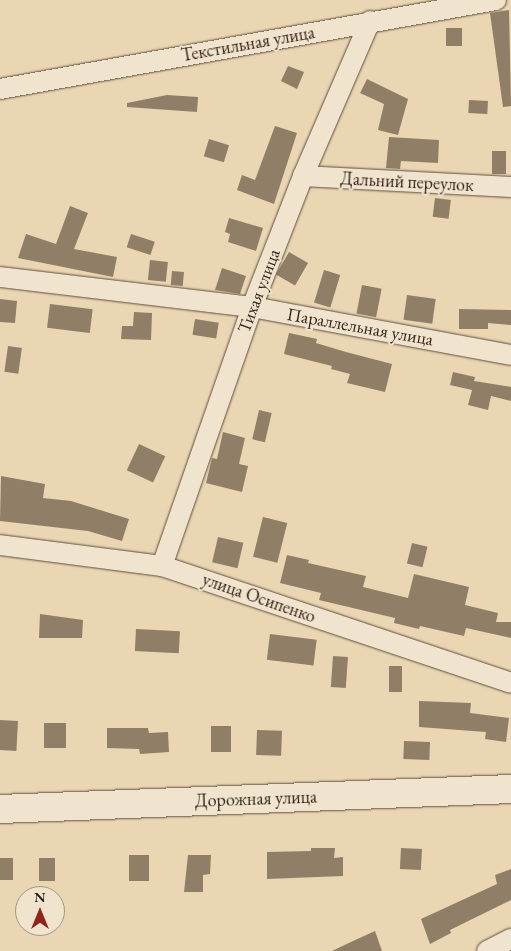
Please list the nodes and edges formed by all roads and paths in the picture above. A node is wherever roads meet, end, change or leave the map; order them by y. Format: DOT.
graph roads {
  1 [pos="496,0"];
  2 [pos="370,21"];
  3 [pos="0,89"];
  4 [pos="302,176"];
  5 [pos="511,187"];
  6 [pos="0,277"];
  7 [pos="252,307"];
  8 [pos="511,356"];
  9 [pos="0,545"];
  10 [pos="162,566"];
  11 [pos="511,683"];
  12 [pos="511,789"];
  13 [pos="0,809"];
  14 [pos="511,939"];
  15 [pos="487,951"];
  1 -- 2 [label="street, Текстильная улица"];
  2 -- 3 [label="street, Текстильная улица"];
  2 -- 4 [label="street, Тихая улица"];
  4 -- 5 [label="street, Дальний переулок"];
  4 -- 7 [label="street, Тихая улица"];
  6 -- 7 [label="street, Параллельная улица"];
  7 -- 8 [label="street, Параллельная улица"];
  7 -- 10 [label="street, Тихая улица"];
  9 -- 10 [label="street, улица Осипенко"];
  10 -- 11 [label="street, улица Осипенко"];
  12 -- 13 [label="main road, Дорожная улица"];
  14 -- 15 [label="street"];
}
